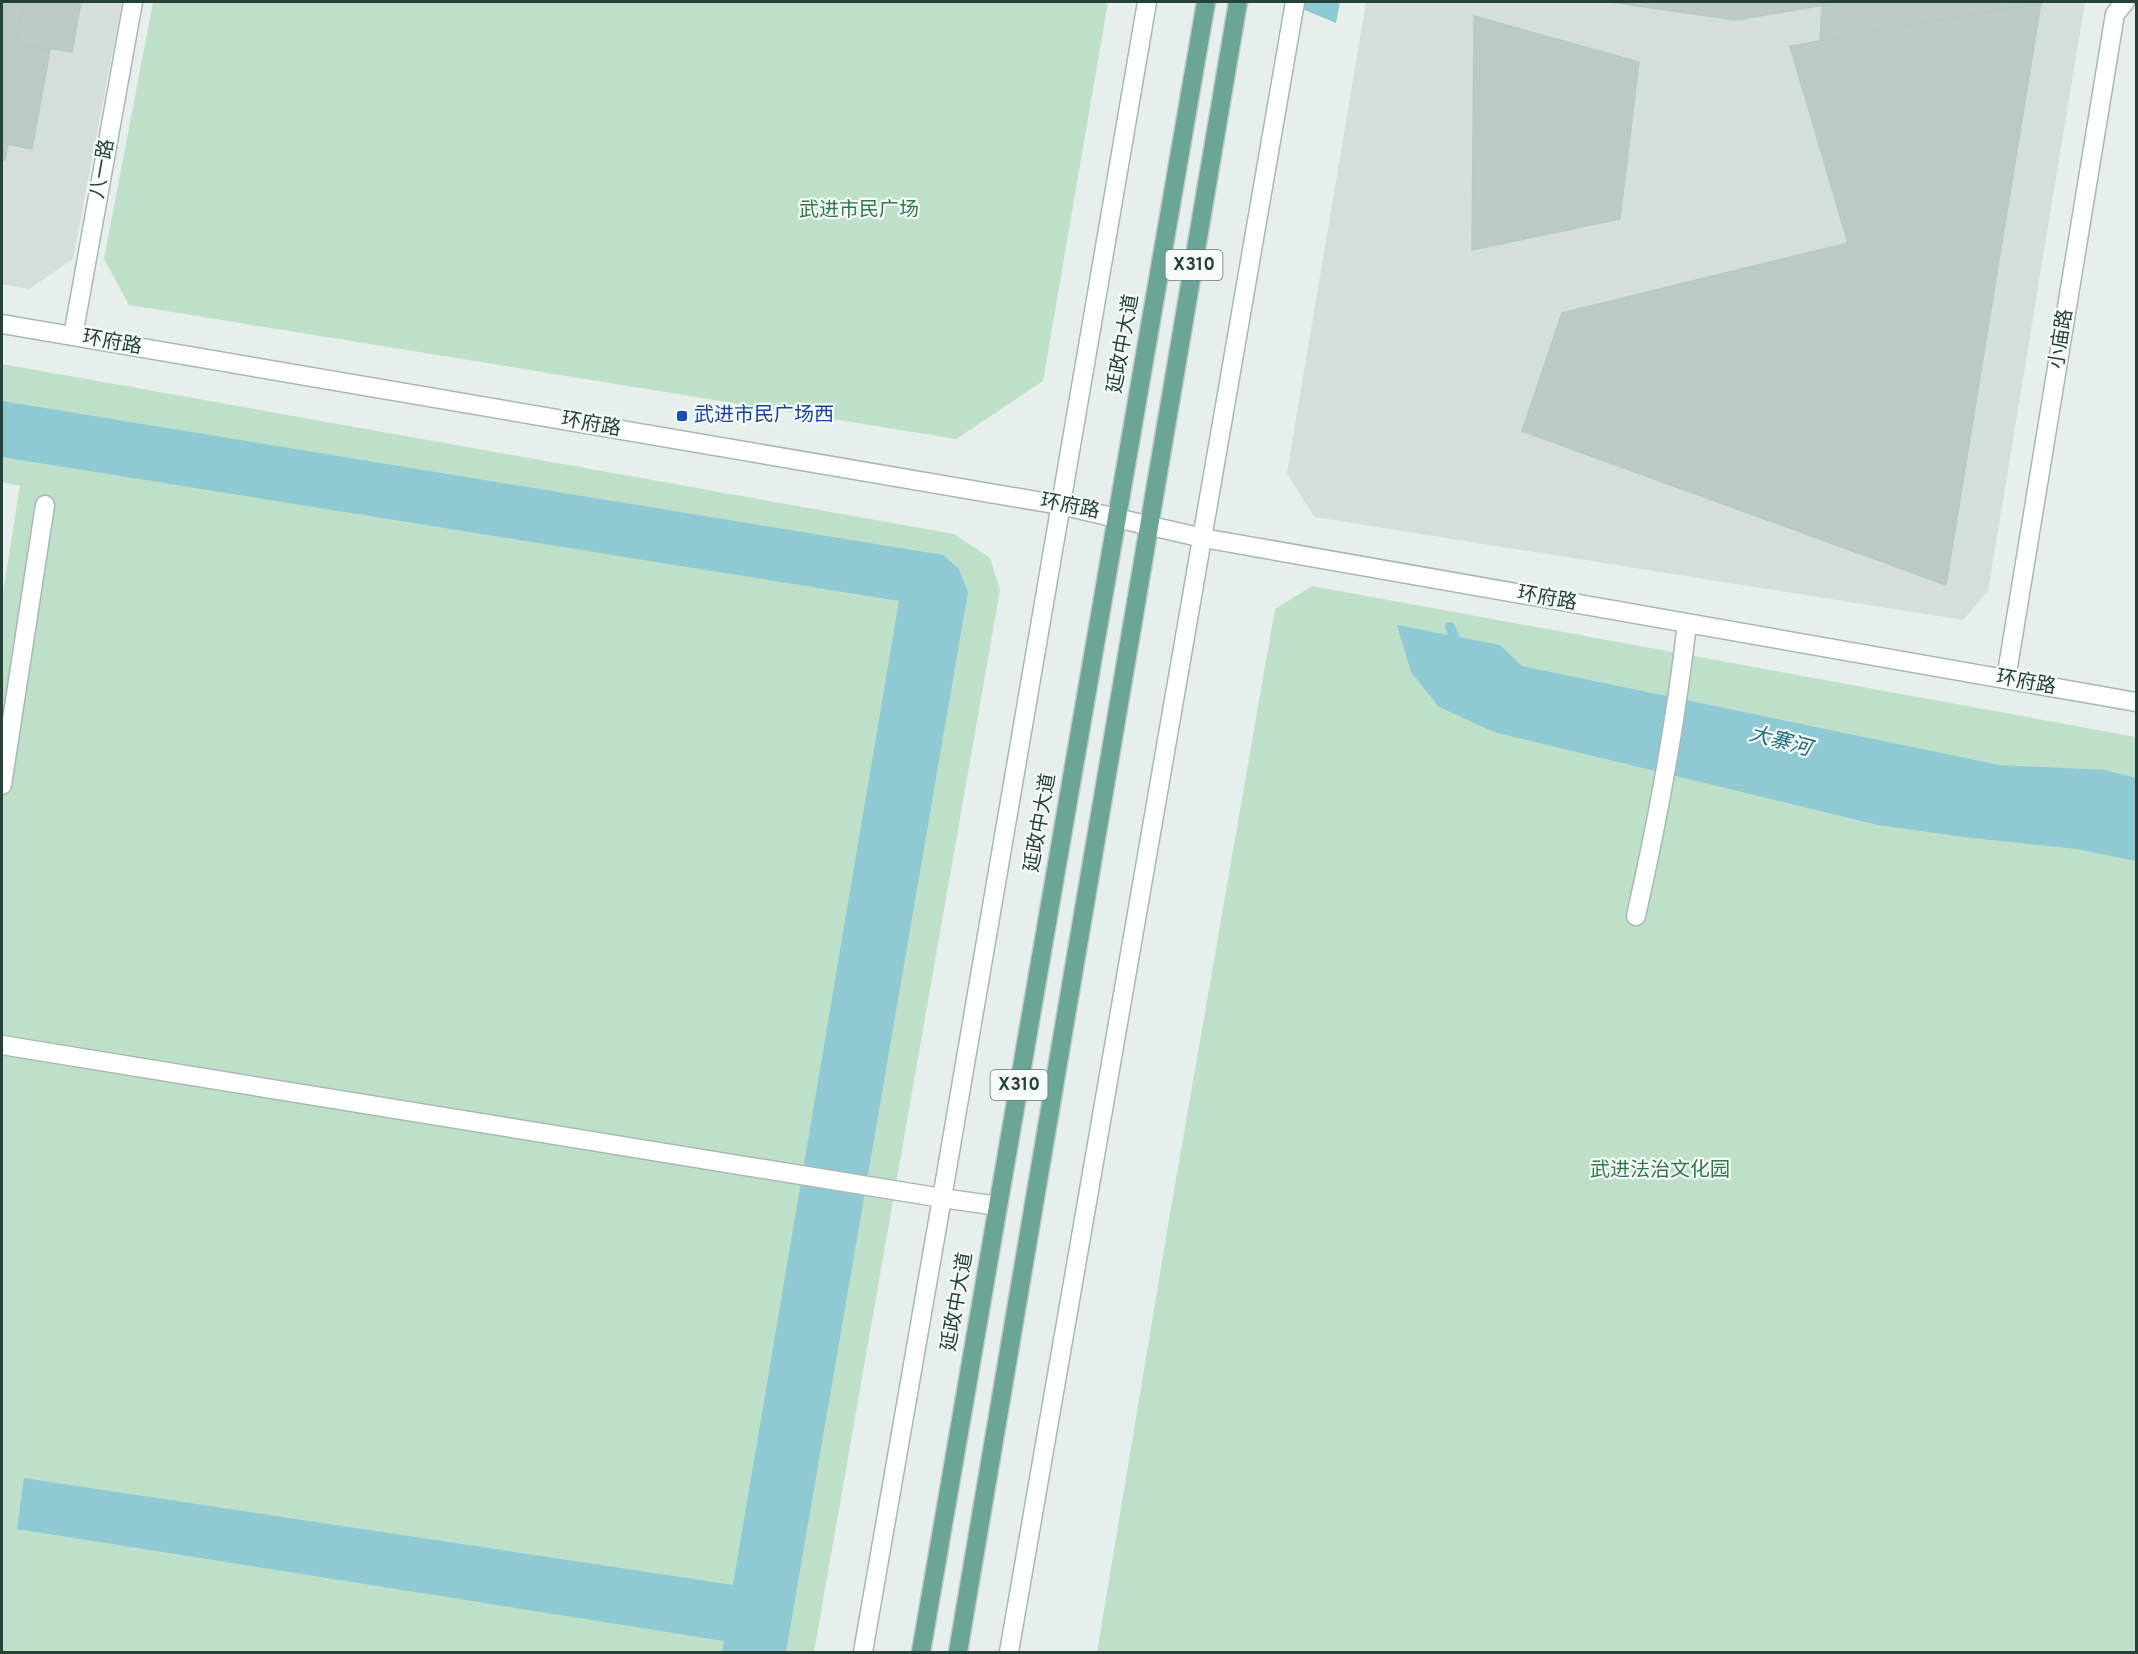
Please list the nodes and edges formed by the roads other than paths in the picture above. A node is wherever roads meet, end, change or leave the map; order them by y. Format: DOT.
graph roads {
  1 [pos="133,2"];
  2 [pos="1147,2"];
  3 [pos="1206,2"];
  4 [pos="1238,3"];
  5 [pos="2119,6"];
  6 [pos="1294,9"];
  7 [pos="2,324"];
  8 [pos="73,336"];
  9 [pos="45,505"];
  10 [pos="1060,505"];
  11 [pos="1117,517"];
  12 [pos="1151,526"];
  13 [pos="1203,538"];
  14 [pos="1687,623"];
  15 [pos="2006,679"];
  16 [pos="2136,702"];
  17 [pos="2,785"];
  18 [pos="1636,916"];
  19 [pos="2,1045"];
  20 [pos="942,1198"];
  21 [pos="998,1206"];
  22 [pos="863,1653"];
  23 [pos="921,1653"];
  24 [pos="958,1653"];
  25 [pos="1009,1653"];
  1 -- 8 [label="street, 八一路"];
  2 -- 10 [label="street"];
  3 -- 11 [label="main road, 延政中大道 / X310"];
  4 -- 12 [label="main road, X310"];
  5 -- 15 [label="street, 小庙路"];
  6 -- 13 [label="street"];
  7 -- 8 [label="street, 环府路"];
  8 -- 10 [label="street, 环府路"];
  9 -- 17 [label="street"];
  10 -- 11 [label="street, 环府路"];
  10 -- 20 [label="street"];
  11 -- 12 [label="street, 环府路"];
  11 -- 21 [label="main road, 延政中大道 / X310"];
  12 -- 13 [label="street, 环府路"];
  12 -- 24 [label="main road, X310"];
  13 -- 14 [label="street, 环府路"];
  13 -- 25 [label="street"];
  14 -- 15 [label="street, 环府路"];
  14 -- 18 [label="street"];
  15 -- 16 [label="street, 环府路"];
  19 -- 20 [label="street"];
  20 -- 21 [label="street"];
  20 -- 22 [label="street"];
  21 -- 23 [label="main road, 延政中大道 / X310"];
}
